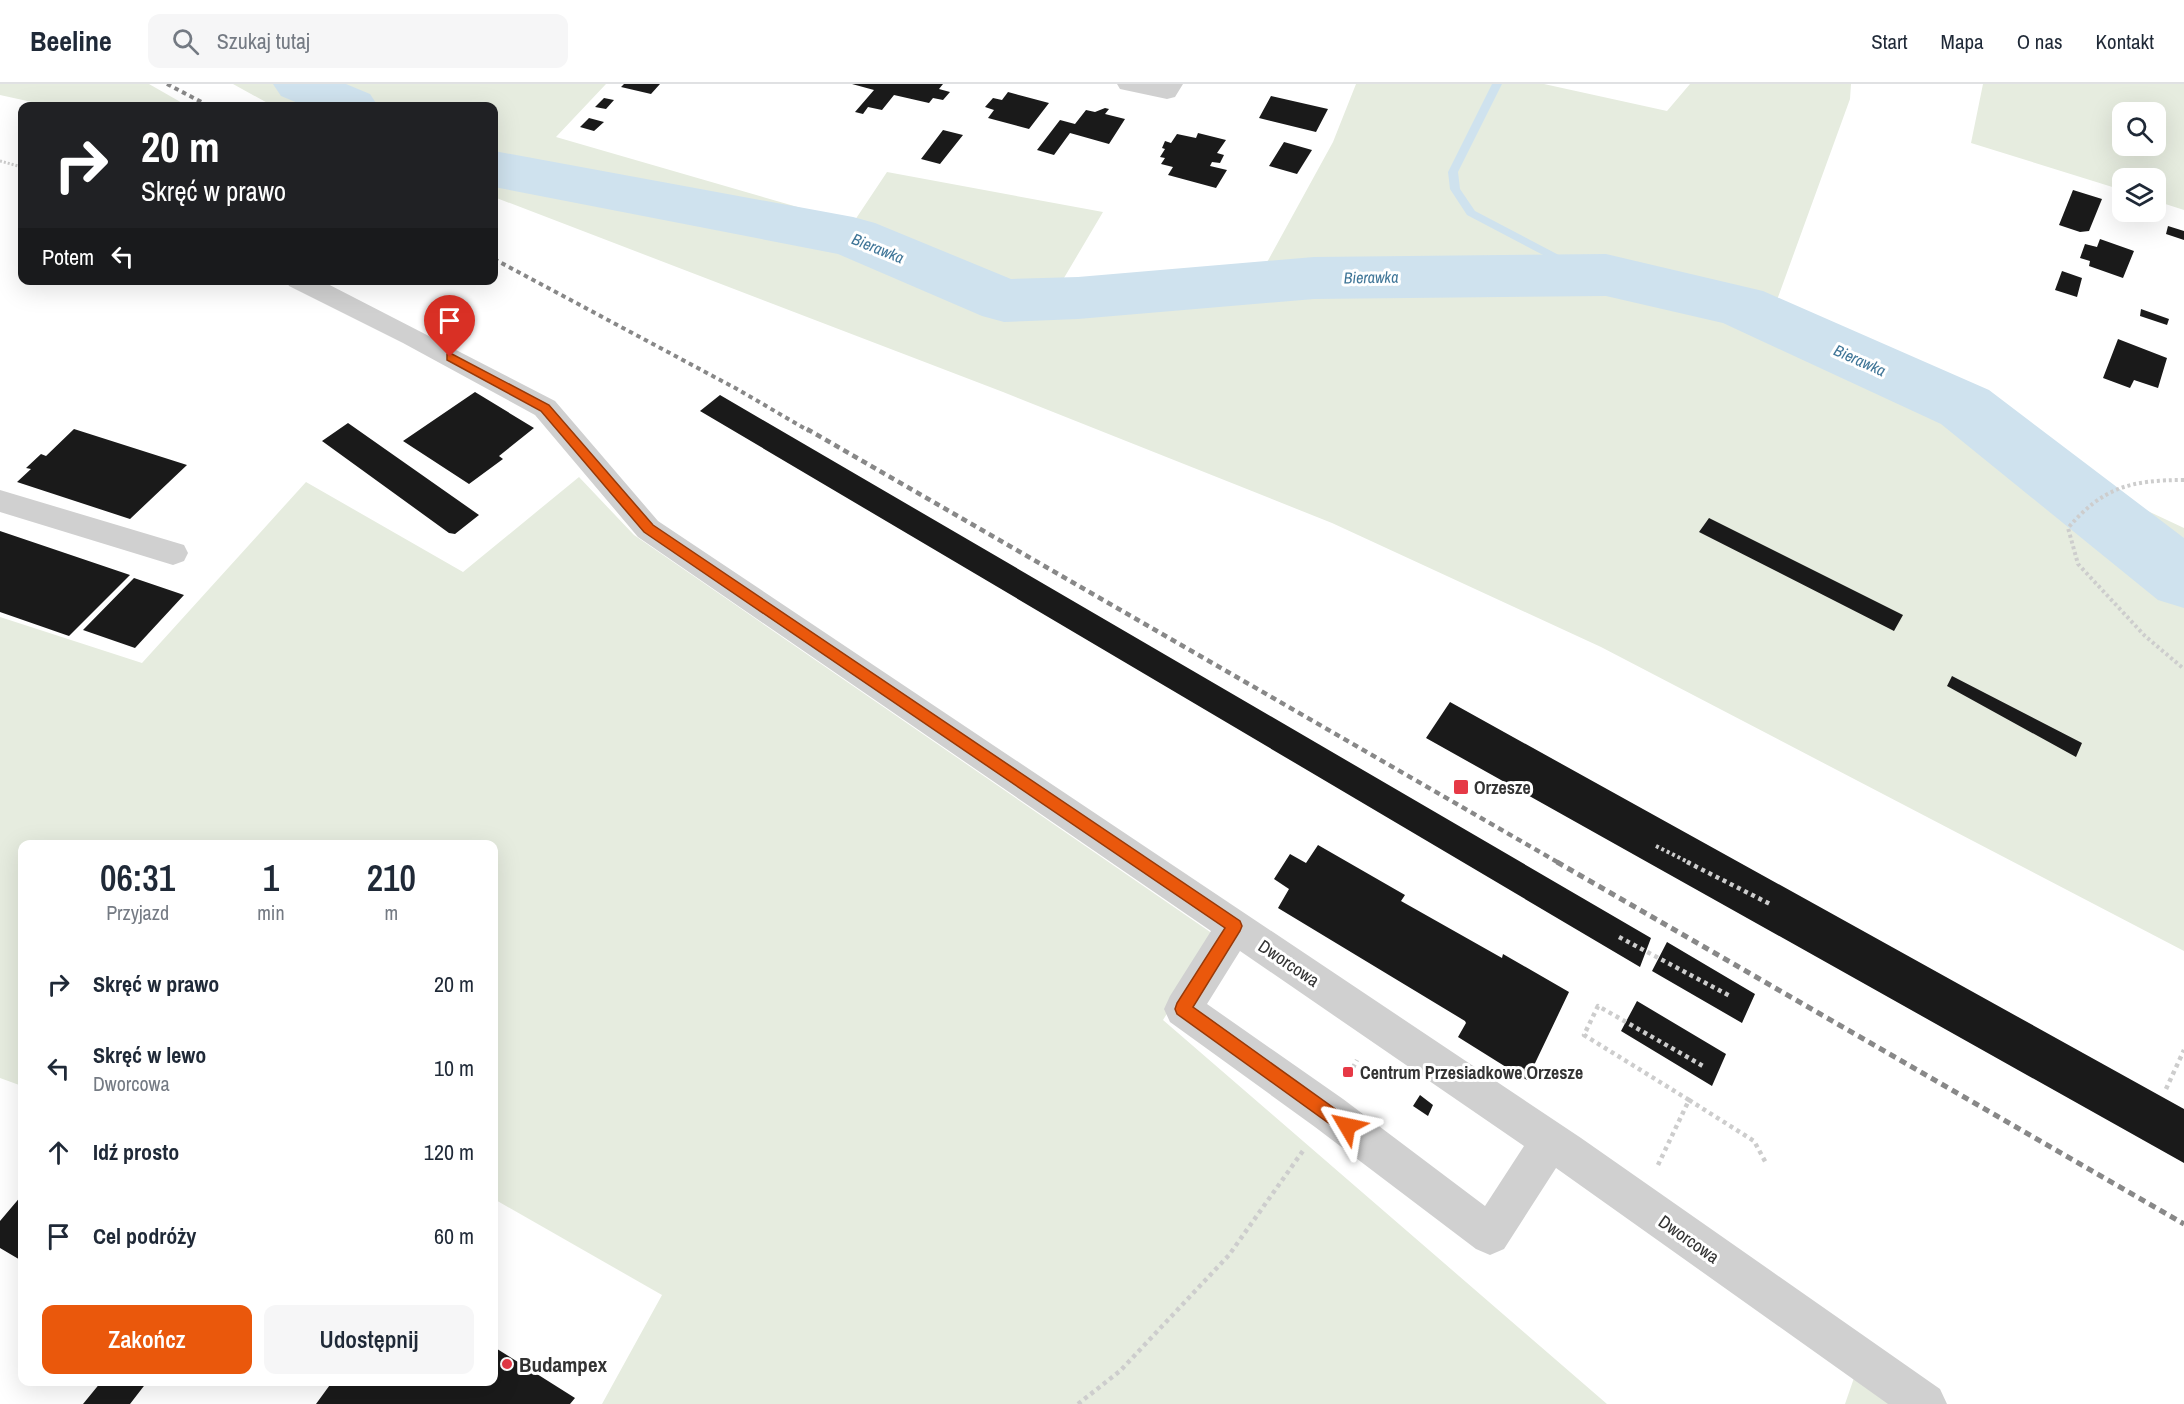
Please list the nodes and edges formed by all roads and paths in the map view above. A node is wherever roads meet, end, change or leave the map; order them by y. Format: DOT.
graph roads {
  1 [pos="1128,84"];
  2 [pos="1169,88"];
  3 [pos="0,161"];
  4 [pos="18,166"];
  5 [pos="308,285"];
  6 [pos="2184,480"];
  7 [pos="2110,489"];
  8 [pos="0,501"];
  9 [pos="2078,515"];
  10 [pos="172,553"];
  11 [pos="2184,669"];
  12 [pos="1656,846"];
  13 [pos="1770,904"];
  14 [pos="1235,926"];
  15 [pos="1619,937"];
  16 [pos="1732,997"];
  17 [pos="1377,1023"];
  18 [pos="2184,1050"];
  19 [pos="1703,1066"];
  20 [pos="2166,1089"];
  21 [pos="1689,1100"];
  22 [pos="1329,1113"];
  23 [pos="1550,1142"];
  24 [pos="1766,1163"];
  25 [pos="1640,1204"];
  26 [pos="1078,1404"];
  27 [pos="1925,1404"];
  1 -- 2 [label="street"];
  3 -- 4 [label="path"];
  5 -- 14 [label="street, Dworcowa"];
  6 -- 7 [label="path"];
  7 -- 9 [label="path"];
  8 -- 10 [label="street"];
  9 -- 11 [label="path"];
  12 -- 13 [label="path"];
  14 -- 17 [label="street, Dworcowa"];
  14 -- 22 [label="street"];
  15 -- 16 [label="path"];
  17 -- 22 [label="path"];
  17 -- 23 [label="street, Dworcowa"];
  18 -- 20 [label="path"];
  19 -- 21 [label="path"];
  21 -- 24 [label="path"];
  21 -- 25 [label="path"];
  22 -- 23 [label="street"];
  22 -- 26 [label="path"];
  23 -- 25 [label="street, Dworcowa"];
  25 -- 27 [label="street, Dworcowa"];
}
